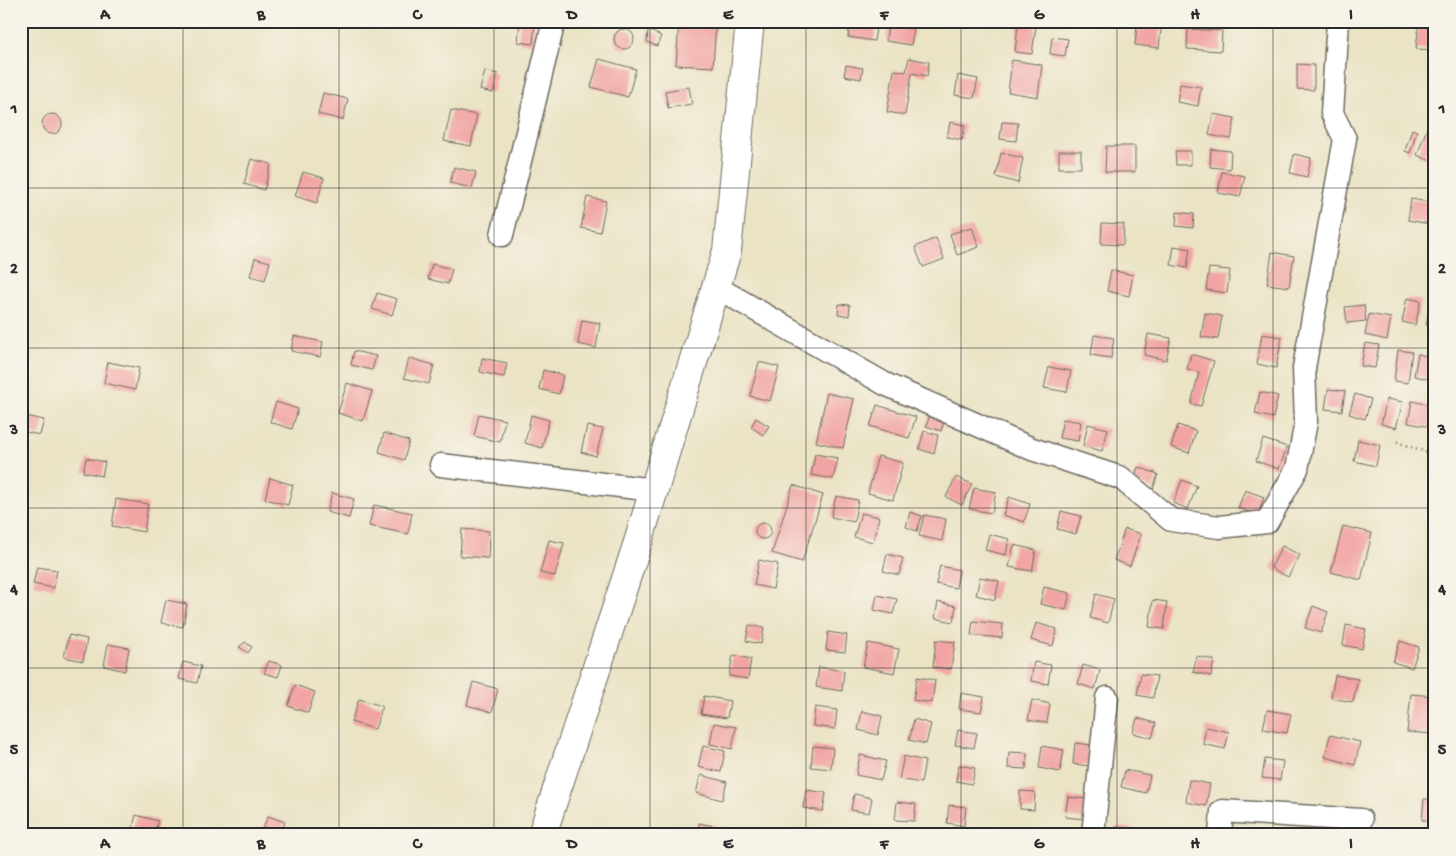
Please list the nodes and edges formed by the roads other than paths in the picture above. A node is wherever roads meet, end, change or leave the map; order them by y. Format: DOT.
graph roads {
  1 [pos="554,21"];
  2 [pos="750,21"];
  3 [pos="1338,21"];
  4 [pos="502,235"];
  5 [pos="716,287"];
  6 [pos="441,465"];
  7 [pos="654,490"];
  8 [pos="1107,698"];
  9 [pos="1362,820"];
  10 [pos="542,835"];
  11 [pos="1093,835"];
  12 [pos="1220,835"];
  1 -- 4 [label="street"];
  2 -- 5 [label="main road"];
  3 -- 5 [label="street"];
  5 -- 7 [label="main road"];
  6 -- 7 [label="street"];
  7 -- 10 [label="main road"];
  8 -- 11 [label="street"];
  9 -- 12 [label="street"];
}
